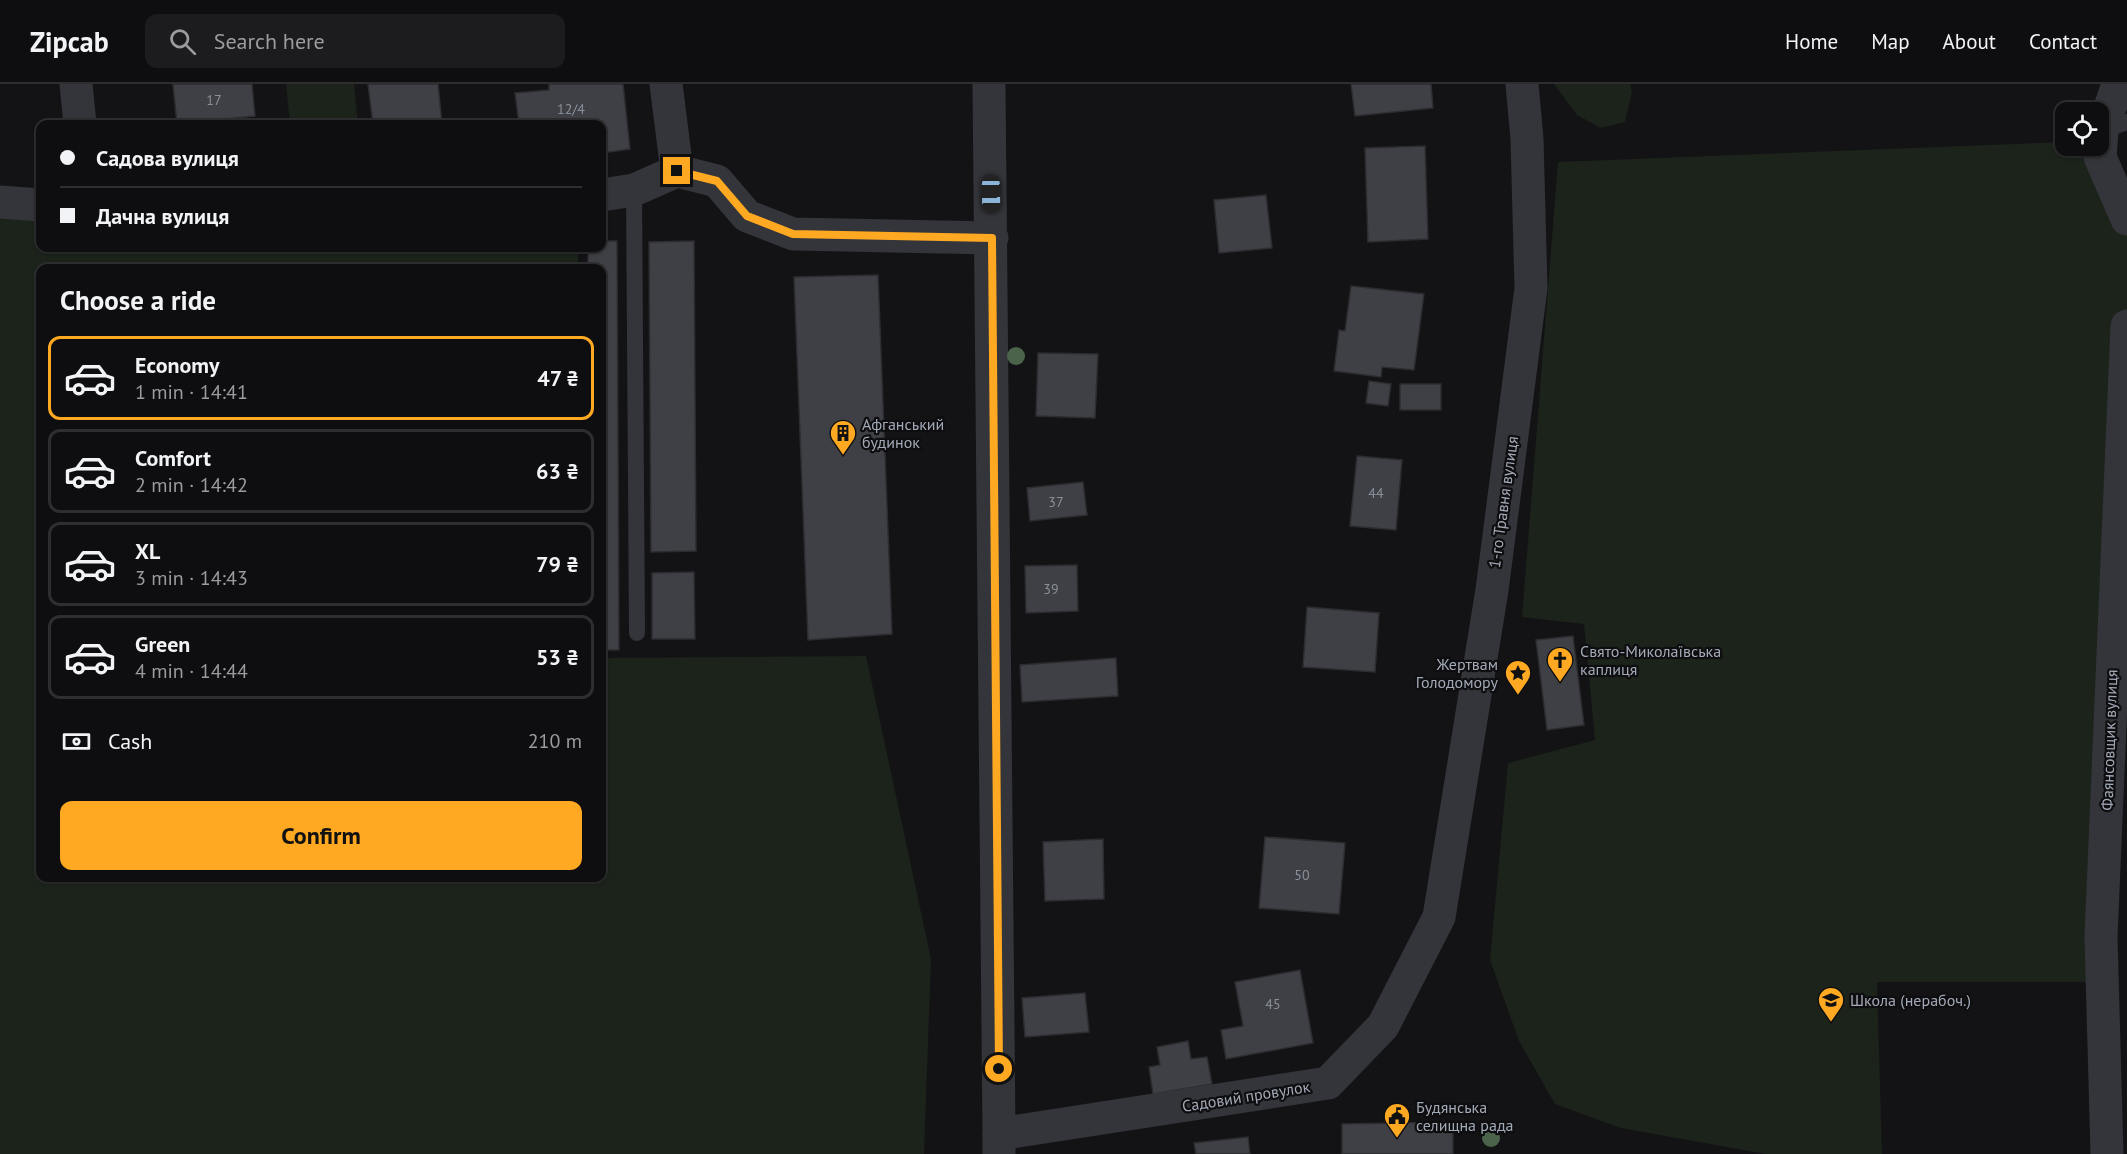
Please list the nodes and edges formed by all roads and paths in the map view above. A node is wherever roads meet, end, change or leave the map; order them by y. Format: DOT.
graph roads {
  1 [pos="76,84"];
  2 [pos="666,84"];
  3 [pos="989,84"];
  4 [pos="1522,84"];
  5 [pos="2118,84"];
  6 [pos="80,120"];
  7 [pos="2115,126"];
  8 [pos="677,171"];
  9 [pos="634,190"];
  10 [pos="606,194"];
  11 [pos="0,202"];
  12 [pos="36,205"];
  13 [pos="2127,219"];
  14 [pos="992,238"];
  15 [pos="2127,326"];
  16 [pos="637,633"];
  17 [pos="1439,917"];
  18 [pos="999,1144"];
  19 [pos="2107,1154"];
  1 -- 6 [label="street"];
  2 -- 8 [label="street"];
  3 -- 14 [label="street"];
  4 -- 17 [label="street, 1-го Травня вулиця"];
  5 -- 7 [label="street"];
  7 -- 13 [label="street"];
  8 -- 9 [label="street"];
  8 -- 14 [label="street"];
  9 -- 10 [label="street"];
  9 -- 16 [label="lane"];
  11 -- 12 [label="street"];
  14 -- 18 [label="street"];
  15 -- 19 [label="street, Фаянсовщик вулиця"];
  17 -- 18 [label="street, Садовий провулок"];
}
